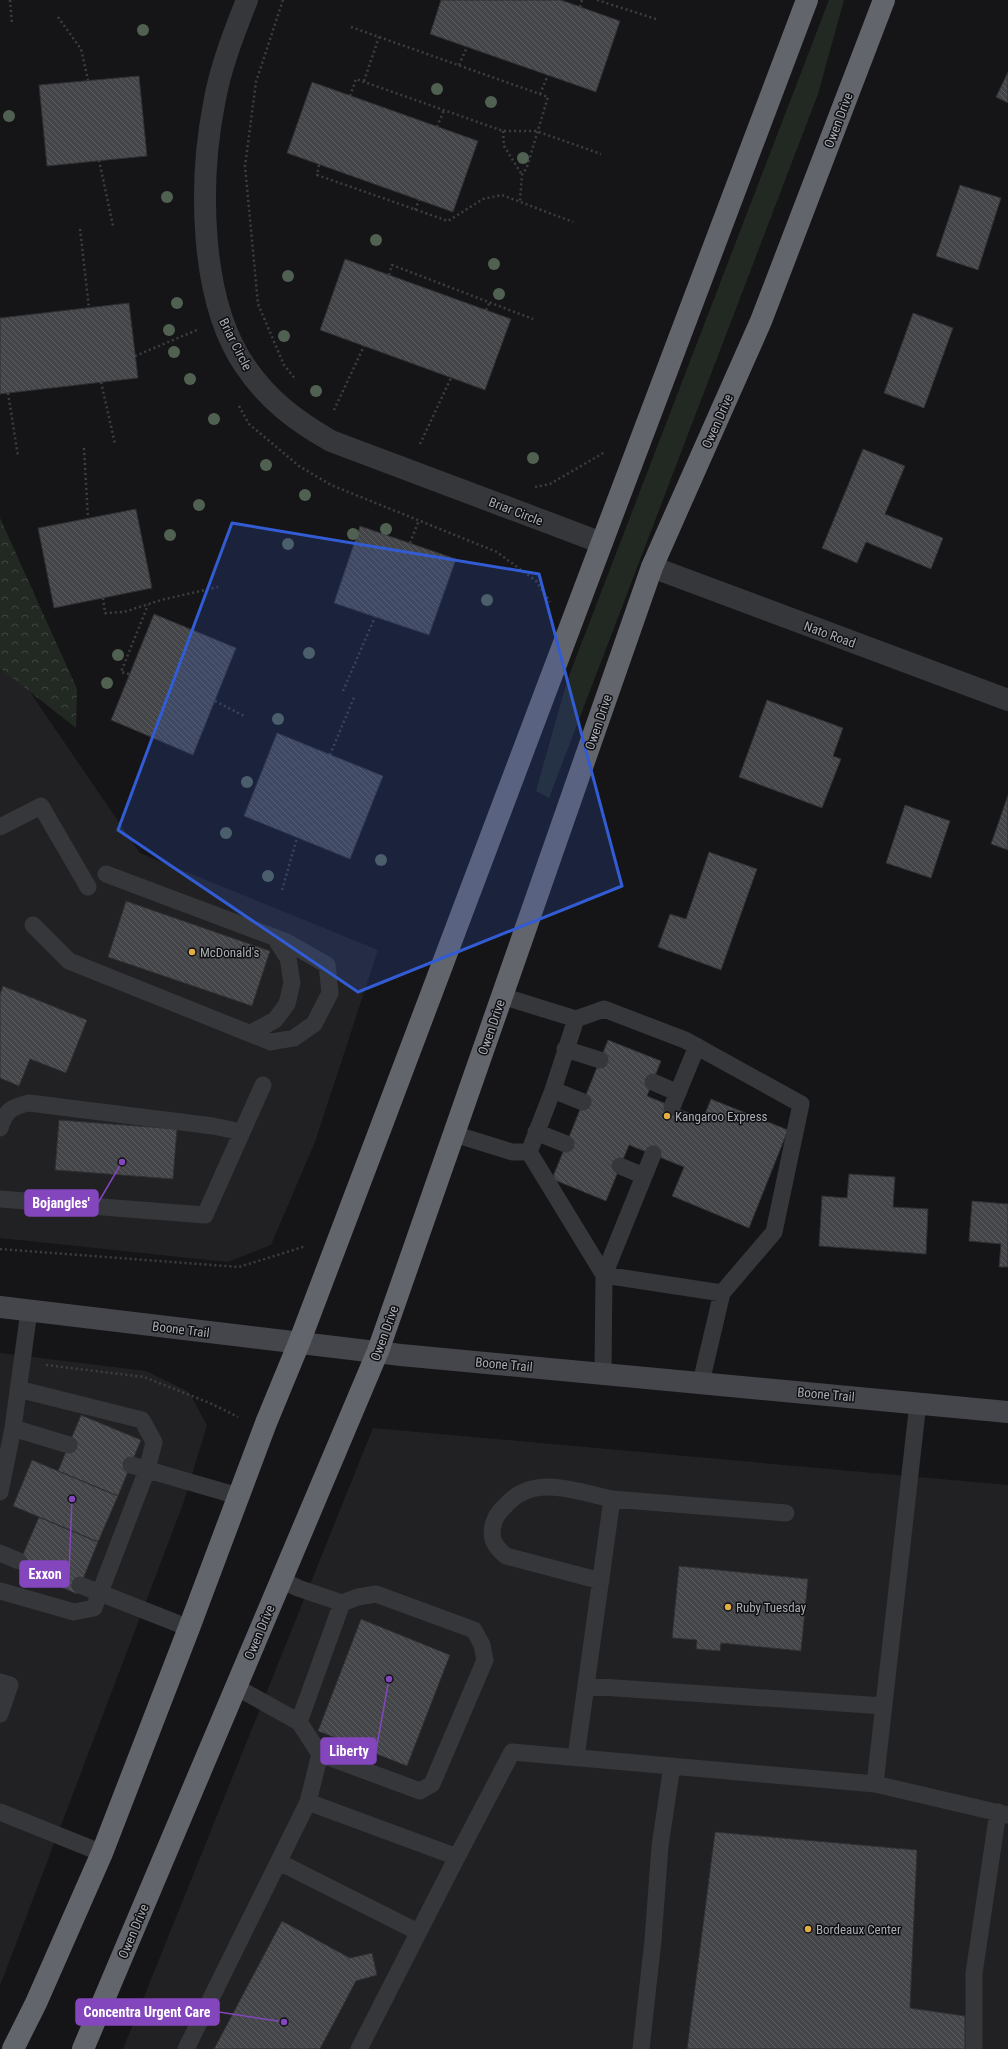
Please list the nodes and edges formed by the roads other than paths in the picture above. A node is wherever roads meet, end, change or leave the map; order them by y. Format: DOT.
graph roads {
  1 [pos="247,0"];
  2 [pos="807,0"];
  3 [pos="884,0"];
  4 [pos="602,543"];
  5 [pos="652,567"];
  6 [pos="1008,700"];
  7 [pos="0,827"];
  8 [pos="106,874"];
  9 [pos="88,887"];
  10 [pos="33,925"];
  11 [pos="276,938"];
  12 [pos="502,996"];
  13 [pos="576,1019"];
  14 [pos="250,1033"];
  15 [pos="697,1046"];
  16 [pos="565,1049"];
  17 [pos="600,1060"];
  18 [pos="653,1082"];
  19 [pos="263,1085"];
  20 [pos="553,1090"];
  21 [pos="583,1102"];
  22 [pos="0,1128"];
  23 [pos="242,1132"];
  24 [pos="536,1132"];
  25 [pos="454,1134"];
  26 [pos="566,1144"];
  27 [pos="529,1152"];
  28 [pos="653,1154"];
  29 [pos="620,1166"];
  30 [pos="644,1176"];
  31 [pos="0,1199"];
  32 [pos="604,1275"];
  33 [pos="722,1293"];
  34 [pos="0,1307"];
  35 [pos="29,1311"];
  36 [pos="299,1343"];
  37 [pos="378,1351"];
  38 [pos="603,1372"];
  39 [pos="701,1382"];
  40 [pos="18,1389"];
  41 [pos="918,1403"];
  42 [pos="1008,1412"];
  43 [pos="13,1428"];
  44 [pos="69,1444"];
  45 [pos="139,1467"];
  46 [pos="0,1492"];
  47 [pos="238,1496"];
  48 [pos="612,1499"];
  49 [pos="786,1513"];
  50 [pos="0,1553"];
  51 [pos="20,1561"];
  52 [pos="281,1580"];
  53 [pos="601,1581"];
  54 [pos="80,1585"];
  55 [pos="0,1591"];
  56 [pos="101,1593"];
  57 [pos="342,1603"];
  58 [pos="189,1628"];
  59 [pos="0,1682"];
  60 [pos="586,1686"];
  61 [pos="236,1687"];
  62 [pos="884,1706"];
  63 [pos="0,1714"];
  64 [pos="299,1722"];
  65 [pos="320,1754"];
  66 [pos="576,1757"];
  67 [pos="672,1766"];
  68 [pos="875,1784"];
  69 [pos="308,1802"];
  70 [pos="0,1812"];
  71 [pos="1003,1813"];
  72 [pos="102,1853"];
  73 [pos="456,1857"];
  74 [pos="278,1862"];
  75 [pos="418,1932"];
  76 [pos="12,2049"];
  77 [pos="83,2049"];
  78 [pos="186,2049"];
  79 [pos="359,2049"];
  80 [pos="640,2049"];
  81 [pos="974,2049"];
  1 -- 4 [label="street, Briar Circle"];
  2 -- 4 [label="highway"];
  3 -- 5 [label="highway, Owen Drive"];
  4 -- 36 [label="highway"];
  5 -- 6 [label="street, Nato Road"];
  5 -- 12 [label="highway, Owen Drive"];
  7 -- 9 [label="lane"];
  8 -- 11 [label="lane"];
  10 -- 14 [label="lane"];
  11 -- 14 [label="lane"];
  11 -- 14 [label="lane"];
  12 -- 13 [label="lane"];
  12 -- 25 [label="highway, Owen Drive"];
  13 -- 15 [label="lane"];
  13 -- 16 [label="lane"];
  15 -- 18 [label="lane"];
  15 -- 33 [label="lane"];
  16 -- 17 [label="lane"];
  16 -- 20 [label="lane"];
  19 -- 23 [label="lane"];
  20 -- 21 [label="lane"];
  20 -- 24 [label="lane"];
  22 -- 23 [label="lane"];
  23 -- 31 [label="lane"];
  24 -- 26 [label="lane"];
  24 -- 27 [label="lane"];
  25 -- 27 [label="lane"];
  25 -- 37 [label="highway, Owen Drive"];
  27 -- 32 [label="lane"];
  28 -- 30 [label="lane"];
  29 -- 30 [label="lane"];
  30 -- 32 [label="lane"];
  32 -- 33 [label="lane"];
  32 -- 38 [label="lane"];
  33 -- 39 [label="lane"];
  34 -- 35 [label="street, Boone Trail"];
  35 -- 36 [label="street, Boone Trail"];
  35 -- 40 [label="lane"];
  36 -- 37 [label="street, Boone Trail"];
  36 -- 47 [label="highway"];
  37 -- 38 [label="street, Boone Trail"];
  37 -- 52 [label="highway, Owen Drive"];
  38 -- 39 [label="street, Boone Trail"];
  39 -- 41 [label="street, Boone Trail"];
  40 -- 43 [label="lane"];
  40 -- 45 [label="lane"];
  41 -- 42 [label="street, Boone Trail"];
  41 -- 62 [label="lane"];
  43 -- 44 [label="lane"];
  43 -- 46 [label="lane"];
  45 -- 47 [label="lane"];
  45 -- 56 [label="lane"];
  47 -- 58 [label="highway"];
  48 -- 49 [label="lane"];
  48 -- 53 [label="lane"];
  48 -- 53 [label="lane"];
  50 -- 51 [label="lane"];
  52 -- 57 [label="lane"];
  52 -- 61 [label="highway, Owen Drive"];
  53 -- 60 [label="lane"];
  54 -- 56 [label="lane"];
  55 -- 56 [label="lane"];
  56 -- 58 [label="lane"];
  57 -- 64 [label="lane"];
  57 -- 65 [label="lane"];
  58 -- 72 [label="highway"];
  59 -- 63 [label="lane"];
  60 -- 62 [label="lane"];
  60 -- 66 [label="lane"];
  61 -- 64 [label="lane"];
  61 -- 77 [label="highway, Owen Drive"];
  62 -- 68 [label="lane"];
  64 -- 65 [label="lane"];
  65 -- 69 [label="lane"];
  66 -- 67 [label="lane"];
  66 -- 73 [label="lane"];
  67 -- 68 [label="lane"];
  67 -- 80 [label="lane"];
  68 -- 71 [label="lane"];
  69 -- 73 [label="lane"];
  69 -- 74 [label="lane"];
  70 -- 72 [label="lane"];
  71 -- 81 [label="lane"];
  72 -- 76 [label="highway"];
  73 -- 75 [label="lane"];
  74 -- 75 [label="lane"];
  74 -- 78 [label="lane"];
  75 -- 79 [label="lane"];
}
